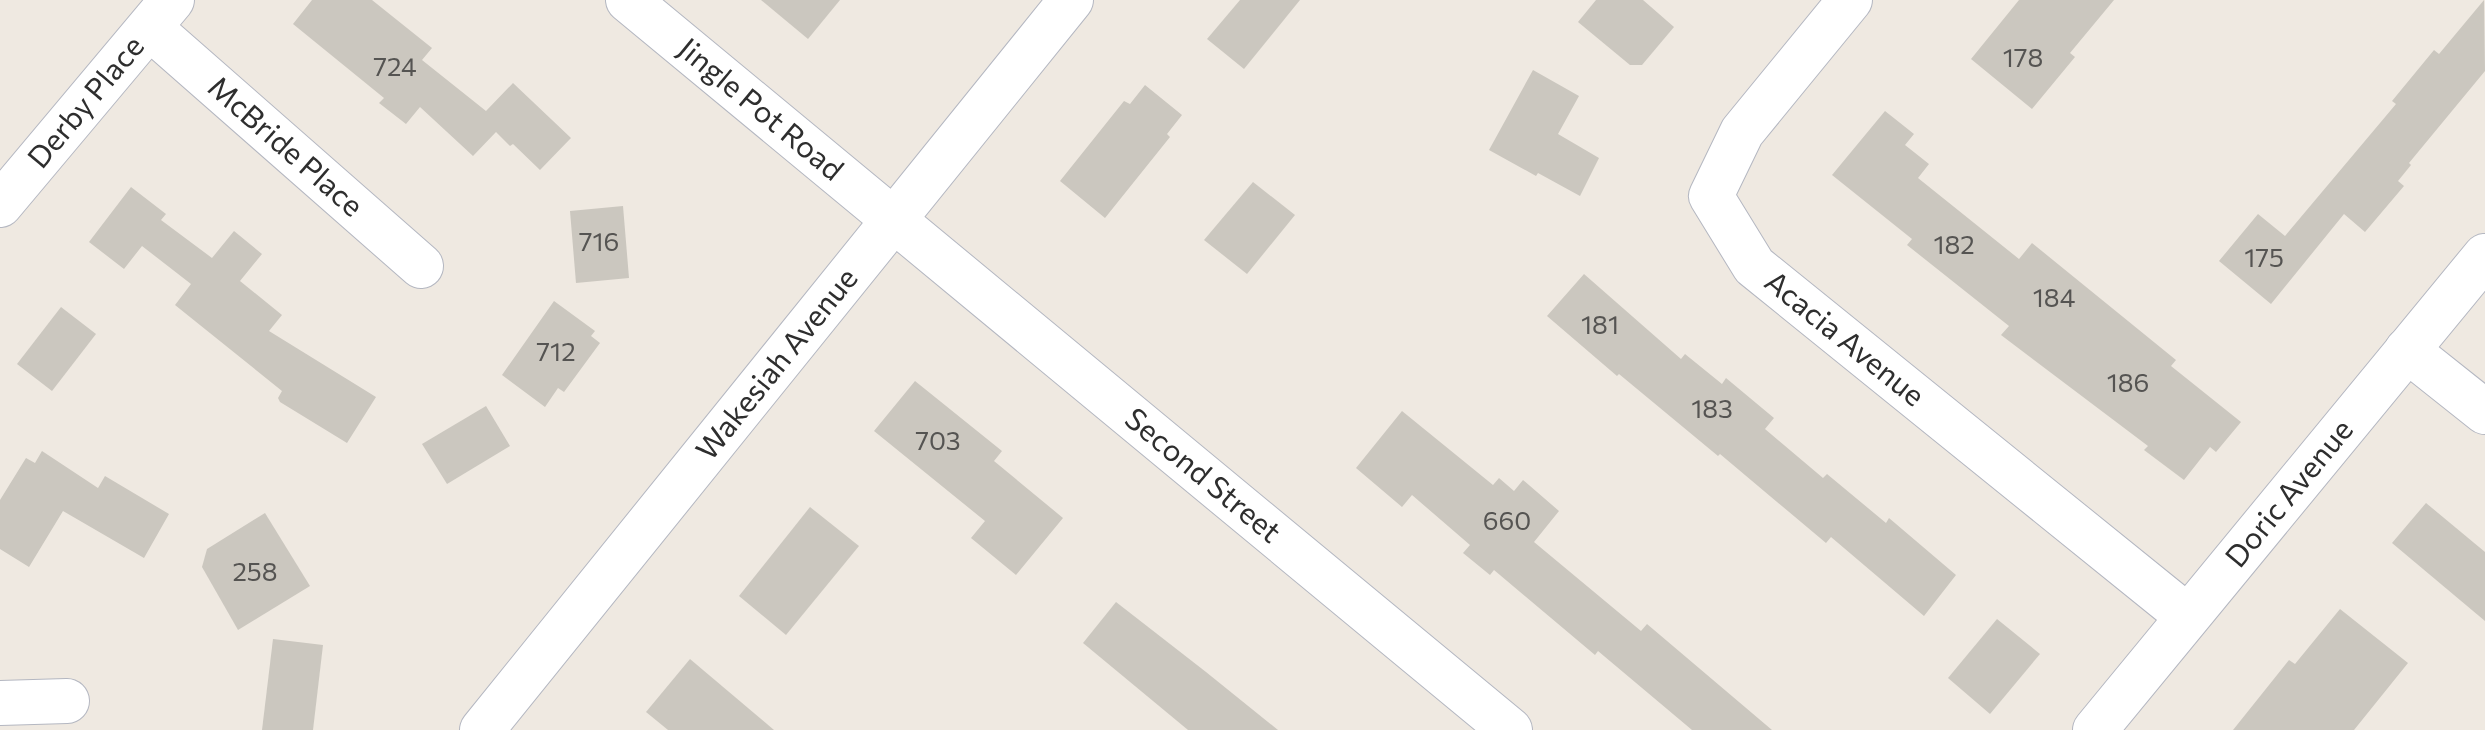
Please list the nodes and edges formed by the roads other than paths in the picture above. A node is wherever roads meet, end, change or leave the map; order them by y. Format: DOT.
graph roads {
  1 [pos="628,0"];
  2 [pos="1071,0"];
  3 [pos="1850,0"];
  4 [pos="161,14"];
  5 [pos="0,205"];
  6 [pos="893,221"];
  7 [pos="2485,256"];
  8 [pos="421,266"];
  9 [pos="2407,350"];
  10 [pos="2485,412"];
  11 [pos="2187,616"];
  12 [pos="67,701"];
  13 [pos="0,703"];
  14 [pos="488,728"];
  15 [pos="1510,730"];
  16 [pos="2095,730"];
  1 -- 6 [label="street, Jingle Pot Road"];
  2 -- 6 [label="street, Wakesiah Avenue"];
  3 -- 11 [label="street, Acacia Avenue"];
  4 -- 5 [label="street, Derby Place"];
  4 -- 8 [label="street, McBride Place"];
  6 -- 14 [label="street, Wakesiah Avenue"];
  6 -- 15 [label="street, Second Street"];
  7 -- 9 [label="street, Doric Avenue"];
  9 -- 10 [label="street"];
  9 -- 11 [label="street, Doric Avenue"];
  11 -- 16 [label="street, Doric Avenue"];
  12 -- 13 [label="street"];
}
